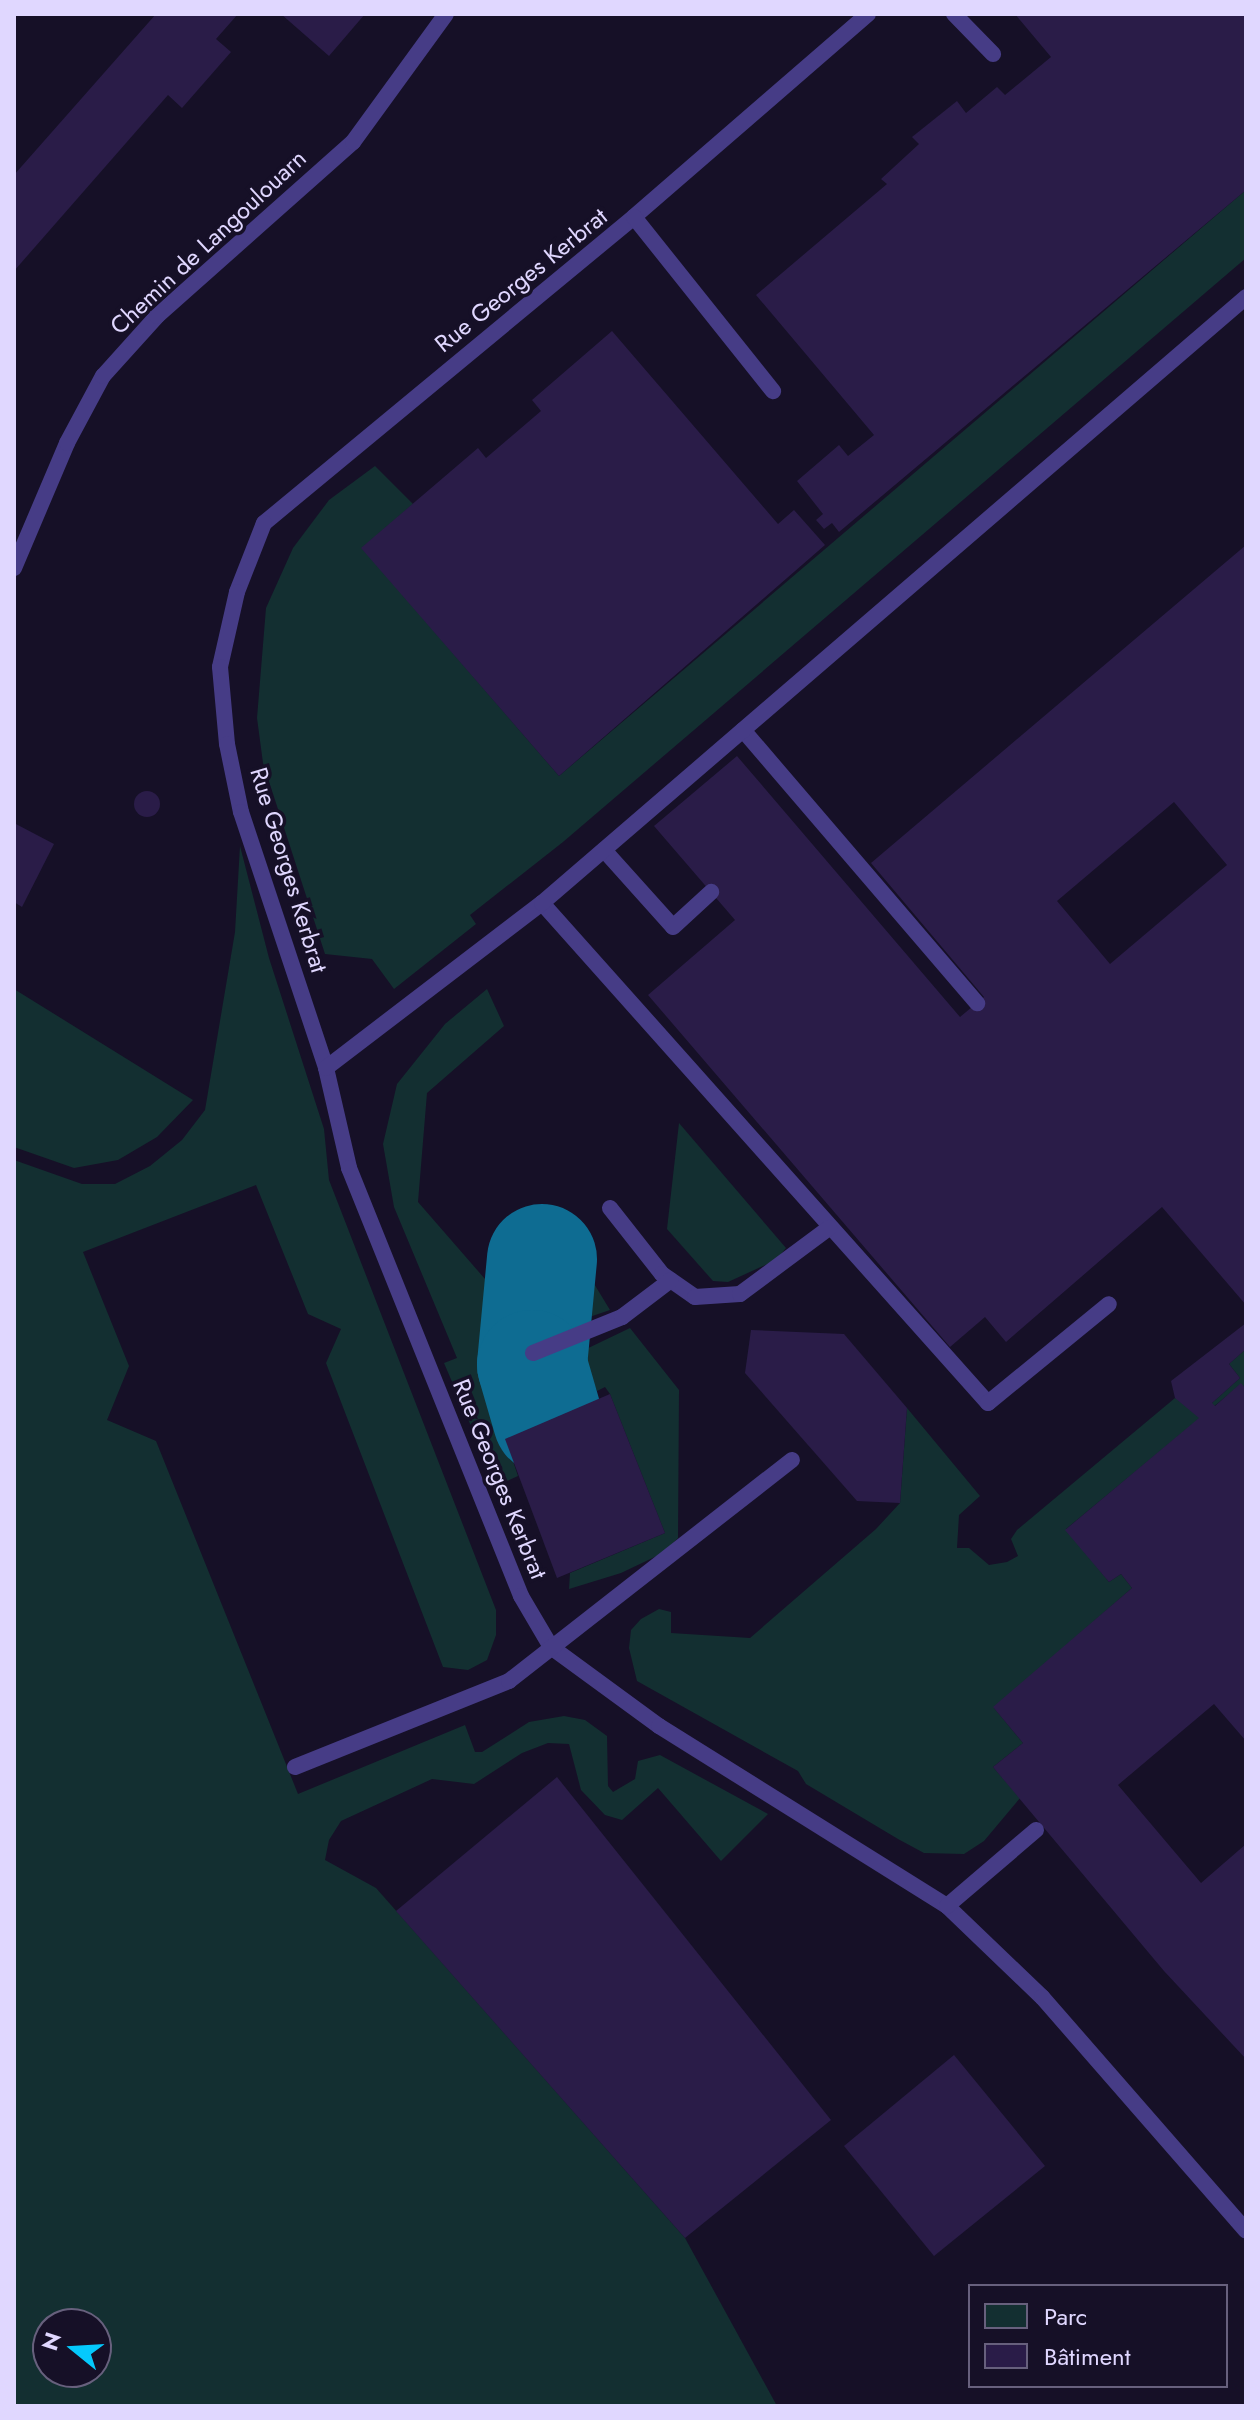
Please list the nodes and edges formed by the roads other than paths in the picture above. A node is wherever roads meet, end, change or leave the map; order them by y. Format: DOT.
graph roads {
  1 [pos="446,14"];
  2 [pos="868,14"];
  3 [pos="954,14"];
  4 [pos="993,54"];
  5 [pos="634,217"];
  6 [pos="1246,297"];
  7 [pos="773,391"];
  8 [pos="14,568"];
  9 [pos="743,730"];
  10 [pos="604,850"];
  11 [pos="711,892"];
  12 [pos="542,903"];
  13 [pos="977,1003"];
  14 [pos="326,1068"];
  15 [pos="610,1208"];
  16 [pos="829,1228"];
  17 [pos="671,1280"];
  18 [pos="1109,1304"];
  19 [pos="533,1353"];
  20 [pos="792,1460"];
  21 [pos="551,1647"];
  22 [pos="295,1767"];
  23 [pos="1036,1830"];
  24 [pos="947,1906"];
  25 [pos="1246,2231"];
  1 -- 8 [label="lane, Chemin de Langoulouarn"];
  2 -- 5 [label="lane, Rue Georges Kerbrat"];
  3 -- 4 [label="lane"];
  5 -- 7 [label="lane"];
  5 -- 14 [label="lane, Rue Georges Kerbrat"];
  6 -- 9 [label="lane"];
  9 -- 10 [label="lane"];
  9 -- 13 [label="lane"];
  10 -- 11 [label="lane"];
  10 -- 12 [label="lane"];
  12 -- 14 [label="lane"];
  12 -- 16 [label="lane"];
  14 -- 21 [label="lane, Rue Georges Kerbrat"];
  15 -- 17 [label="lane"];
  16 -- 17 [label="lane"];
  16 -- 18 [label="lane"];
  17 -- 19 [label="lane"];
  20 -- 21 [label="lane"];
  21 -- 22 [label="lane"];
  21 -- 24 [label="lane, Rue Georges Kerbrat"];
  23 -- 24 [label="lane"];
  24 -- 25 [label="lane, Rue Georges Kerbrat"];
}
